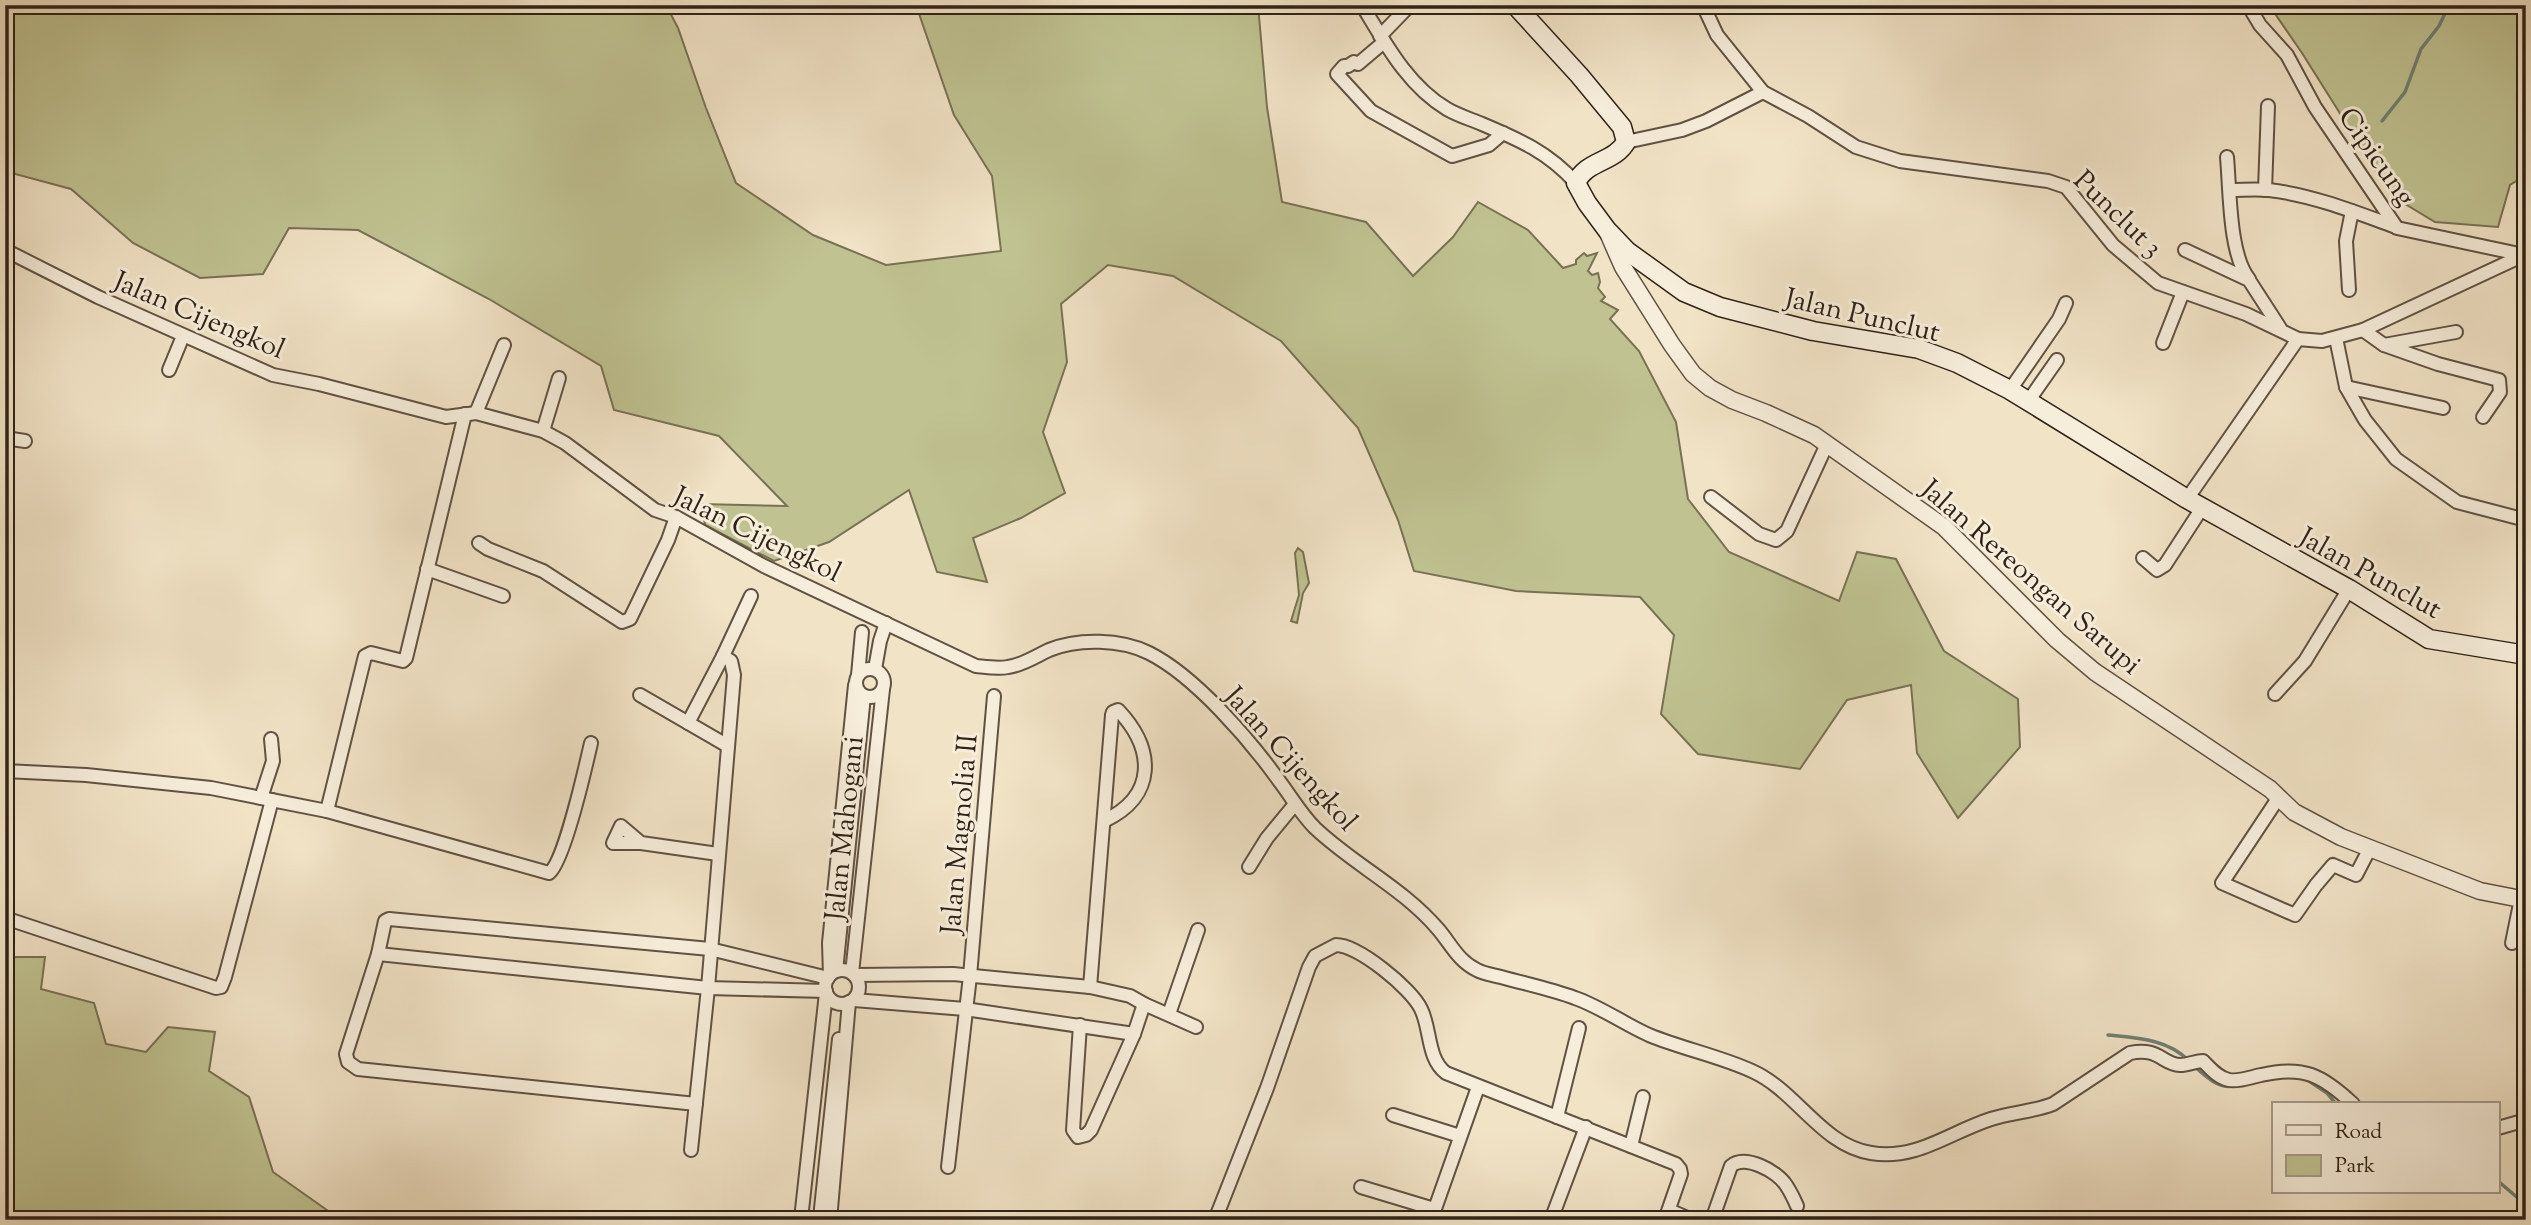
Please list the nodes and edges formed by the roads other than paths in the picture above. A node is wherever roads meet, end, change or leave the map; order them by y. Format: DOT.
graph roads {
  1 [pos="1362,5"];
  2 [pos="1410,5"];
  3 [pos="1515,5"];
  4 [pos="1703,5"];
  5 [pos="2248,5"];
  6 [pos="1382,39"];
  7 [pos="1763,92"];
  8 [pos="2268,106"];
  9 [pos="1503,132"];
  10 [pos="1626,142"];
  11 [pos="2227,157"];
  12 [pos="1576,183"];
  13 [pos="2230,190"];
  14 [pos="2265,190"];
  15 [pos="2352,211"];
  16 [pos="2398,228"];
  17 [pos="1606,230"];
  18 [pos="5,250"];
  19 [pos="2185,250"];
  20 [pos="2525,255"];
  21 [pos="2249,280"];
  22 [pos="2349,290"];
  23 [pos="2183,292"];
  24 [pos="2067,303"];
  25 [pos="2280,328"];
  26 [pos="2363,330"];
  27 [pos="2456,332"];
  28 [pos="183,335"];
  29 [pos="2336,338"];
  30 [pos="2298,339"];
  31 [pos="2163,343"];
  32 [pos="504,345"];
  33 [pos="2384,345"];
  34 [pos="2057,360"];
  35 [pos="169,370"];
  36 [pos="559,378"];
  37 [pos="2346,387"];
  38 [pos="2010,390"];
  39 [pos="2027,402"];
  40 [pos="2443,408"];
  41 [pos="471,414"];
  42 [pos="2483,416"];
  43 [pos="544,430"];
  44 [pos="5,438"];
  45 [pos="25,441"];
  46 [pos="1827,444"];
  47 [pos="1711,497"];
  48 [pos="2194,504"];
  49 [pos="676,517"];
  50 [pos="2526,520"];
  51 [pos="479,543"];
  52 [pos="2143,558"];
  53 [pos="427,569"];
  54 [pos="2349,589"];
  55 [pos="503,596"];
  56 [pos="751,596"];
  57 [pos="886,623"];
  58 [pos="862,632"];
  59 [pos="2526,655"];
  60 [pos="723,656"];
  61 [pos="875,669"];
  62 [pos="857,680"];
  63 [pos="873,694"];
  64 [pos="2275,694"];
  65 [pos="640,695"];
  66 [pos="994,696"];
  67 [pos="688,723"];
  68 [pos="271,739"];
  69 [pos="591,743"];
  70 [pos="728,746"];
  71 [pos="5,771"];
  72 [pos="2279,797"];
  73 [pos="266,799"];
  74 [pos="1295,804"];
  75 [pos="327,811"];
  76 [pos="1104,821"];
  77 [pos="642,843"];
  78 [pos="2370,848"];
  79 [pos="718,854"];
  80 [pos="1249,867"];
  81 [pos="2523,900"];
  82 [pos="5,918"];
  83 [pos="1198,930"];
  84 [pos="2512,943"];
  85 [pos="710,949"];
  86 [pos="378,954"];
  87 [pos="970,976"];
  88 [pos="839,986"];
  89 [pos="1090,987"];
  90 [pos="708,988"];
  91 [pos="1144,1004"];
  92 [pos="965,1009"];
  93 [pos="1169,1014"];
  94 [pos="1080,1025"];
  95 [pos="1196,1027"];
  96 [pos="1579,1028"];
  97 [pos="1134,1034"];
  98 [pos="1478,1087"];
  99 [pos="1643,1097"];
  100 [pos="2351,1102"];
  101 [pos="696,1104"];
  102 [pos="1393,1115"];
  103 [pos="1557,1117"];
  104 [pos="2526,1120"];
  105 [pos="1586,1127"];
  106 [pos="2500,1127"];
  107 [pos="1460,1136"];
  108 [pos="1631,1146"];
  109 [pos="691,1150"];
  110 [pos="948,1167"];
  111 [pos="1361,1187"];
  112 [pos="1797,1206"];
  113 [pos="1432,1215"];
  114 [pos="1667,1215"];
  115 [pos="814,1219"];
  116 [pos="1215,1220"];
  117 [pos="1551,1220"];
  118 [pos="1692,1220"];
  119 [pos="1712,1220"];
  1 -- 6 [label="street"];
  2 -- 6 [label="street"];
  3 -- 10 [label="main road"];
  4 -- 7 [label="street"];
  5 -- 16 [label="street, Cipicung"];
  6 -- 9 [label="street"];
  6 -- 9 [label="street"];
  7 -- 10 [label="street"];
  7 -- 23 [label="street, Punclut 3"];
  8 -- 14 [label="street"];
  9 -- 12 [label="street"];
  10 -- 12 [label="main road"];
  11 -- 13 [label="street"];
  12 -- 17 [label="main road, Jalan Punclut"];
  13 -- 14 [label="street"];
  13 -- 21 [label="street"];
  14 -- 15 [label="street"];
  15 -- 16 [label="street"];
  15 -- 22 [label="street"];
  16 -- 20 [label="street, Cipicung"];
  17 -- 38 [label="main road, Jalan Punclut"];
  17 -- 46 [label="street, Jalan Rereongan Sarupi"];
  18 -- 28 [label="street, Jalan Cijengkol"];
  19 -- 21 [label="street"];
  20 -- 26 [label="street"];
  21 -- 25 [label="street"];
  23 -- 25 [label="street, Punclut 3"];
  23 -- 31 [label="street"];
  24 -- 38 [label="street"];
  25 -- 30 [label="street, Punclut 3"];
  26 -- 29 [label="street"];
  26 -- 33 [label="street"];
  27 -- 33 [label="street"];
  28 -- 35 [label="street"];
  28 -- 41 [label="street, Jalan Cijengkol"];
  29 -- 30 [label="street"];
  29 -- 37 [label="street"];
  30 -- 48 [label="street"];
  32 -- 41 [label="street"];
  33 -- 42 [label="street"];
  34 -- 39 [label="street"];
  36 -- 43 [label="street"];
  37 -- 40 [label="street"];
  37 -- 50 [label="street"];
  38 -- 39 [label="main road, Jalan Punclut"];
  39 -- 48 [label="main road, Jalan Punclut"];
  41 -- 43 [label="street, Jalan Cijengkol"];
  41 -- 53 [label="street"];
  43 -- 49 [label="street, Jalan Cijengkol"];
  44 -- 45 [label="street"];
  46 -- 47 [label="street"];
  46 -- 72 [label="street, Jalan Rereongan Sarupi"];
  48 -- 52 [label="street"];
  48 -- 54 [label="main road, Jalan Punclut"];
  49 -- 51 [label="street"];
  49 -- 57 [label="street, Jalan Cijengkol"];
  53 -- 55 [label="street"];
  53 -- 75 [label="street"];
  54 -- 59 [label="main road, Jalan Punclut"];
  54 -- 64 [label="street"];
  56 -- 60 [label="street"];
  57 -- 61 [label="street"];
  57 -- 74 [label="street, Jalan Cijengkol"];
  58 -- 62 [label="street"];
  60 -- 67 [label="street"];
  60 -- 70 [label="street"];
  61 -- 62 [label="street"];
  61 -- 63 [label="street"];
  62 -- 63 [label="street"];
  62 -- 88 [label="street"];
  63 -- 88 [label="street"];
  63 -- 88 [label="street, Jalan Mahogani"];
  65 -- 67 [label="street"];
  66 -- 87 [label="street, Jalan Magnolia II"];
  67 -- 70 [label="street"];
  68 -- 73 [label="street"];
  69 -- 75 [label="street"];
  70 -- 79 [label="street"];
  71 -- 73 [label="street"];
  72 -- 78 [label="street, Jalan Rereongan Sarupi"];
  72 -- 78 [label="street"];
  73 -- 75 [label="street"];
  73 -- 82 [label="street"];
  74 -- 80 [label="street"];
  74 -- 100 [label="street, Jalan Cijengkol"];
  76 -- 76 [label="street"];
  76 -- 89 [label="street"];
  77 -- 79 [label="street"];
  78 -- 81 [label="street, Jalan Rereongan Sarupi"];
  79 -- 85 [label="street"];
  81 -- 84 [label="street"];
  83 -- 93 [label="street"];
  85 -- 86 [label="street"];
  85 -- 88 [label="street"];
  85 -- 90 [label="street"];
  86 -- 90 [label="street"];
  86 -- 101 [label="street"];
  87 -- 88 [label="street"];
  87 -- 89 [label="street"];
  87 -- 92 [label="street, Jalan Magnolia II"];
  88 -- 90 [label="street"];
  88 -- 92 [label="street"];
  88 -- 115 [label="street"];
  88 -- 115 [label="street"];
  89 -- 91 [label="street"];
  90 -- 101 [label="street"];
  91 -- 93 [label="street"];
  91 -- 97 [label="street"];
  92 -- 94 [label="street"];
  92 -- 110 [label="street, Jalan Magnolia II"];
  93 -- 95 [label="street"];
  94 -- 97 [label="street"];
  94 -- 97 [label="street"];
  96 -- 103 [label="street"];
  98 -- 103 [label="street"];
  98 -- 107 [label="street"];
  98 -- 116 [label="street"];
  99 -- 108 [label="street"];
  101 -- 109 [label="street"];
  102 -- 107 [label="street"];
  103 -- 105 [label="street"];
  104 -- 106 [label="street"];
  105 -- 108 [label="street"];
  105 -- 117 [label="street"];
  107 -- 113 [label="street"];
  108 -- 114 [label="street"];
  111 -- 113 [label="street"];
  112 -- 119 [label="street"];
  114 -- 118 [label="street"];
}
